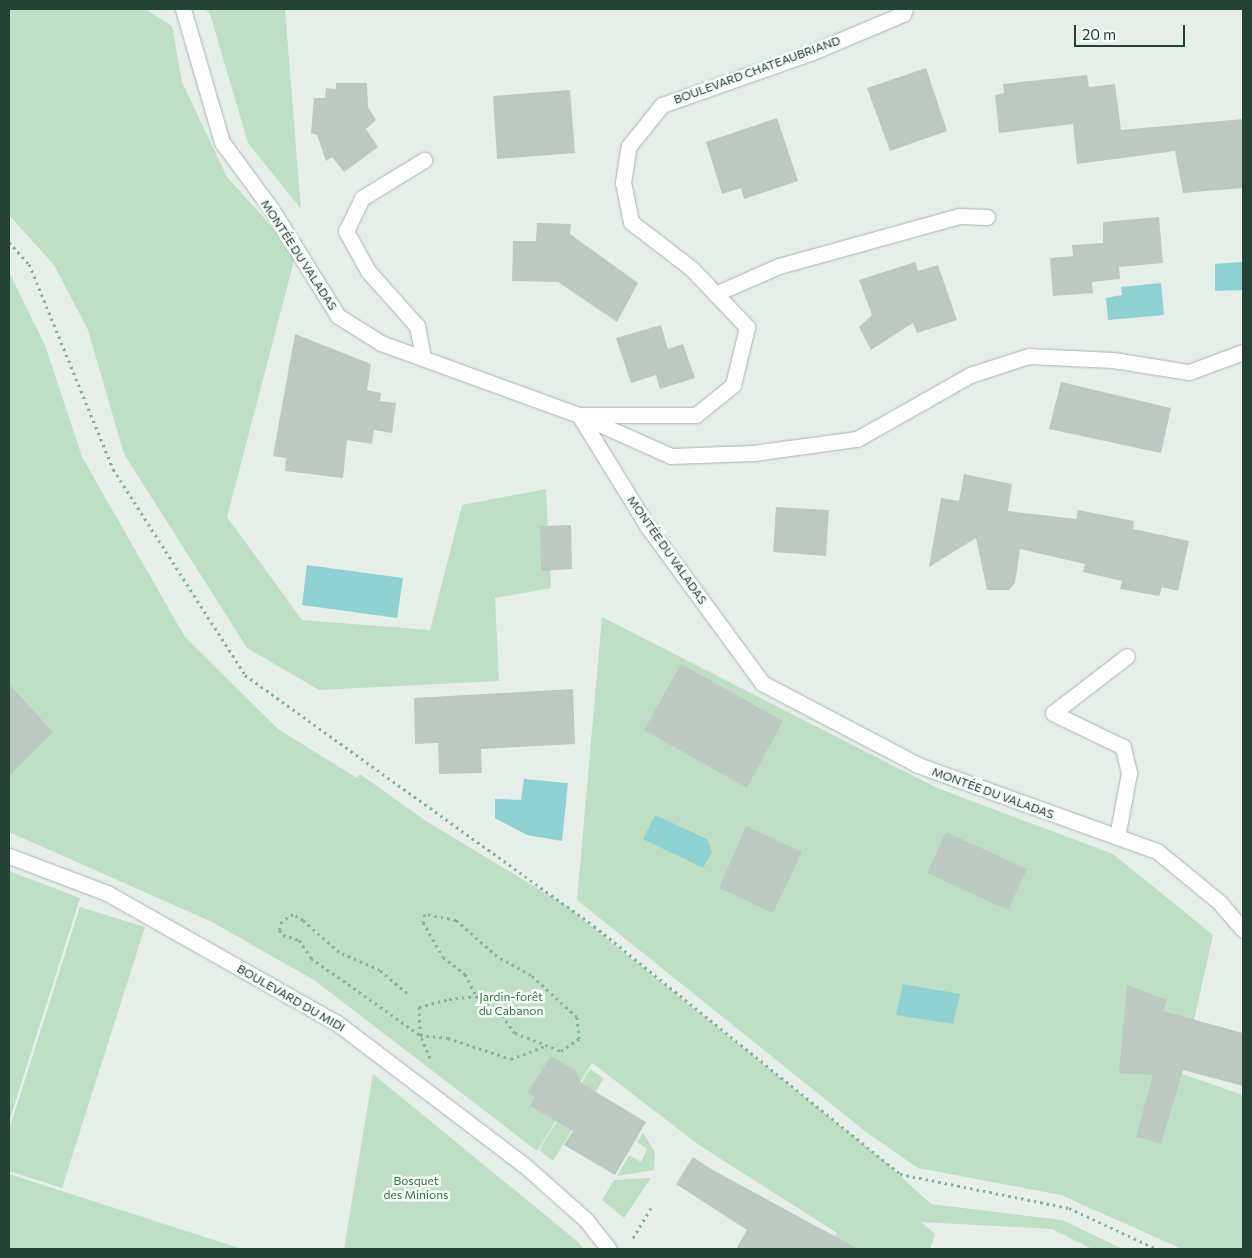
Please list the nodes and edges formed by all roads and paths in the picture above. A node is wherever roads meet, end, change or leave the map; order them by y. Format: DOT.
graph roads {
  1 [pos="183,9"];
  2 [pos="904,9"];
  3 [pos="424,160"];
  4 [pos="987,218"];
  5 [pos="9,242"];
  6 [pos="716,294"];
  7 [pos="1243,352"];
  8 [pos="423,357"];
  9 [pos="579,415"];
  10 [pos="1127,656"];
  11 [pos="1117,837"];
  12 [pos="9,856"];
  13 [pos="1243,930"];
  14 [pos="407,994"];
  15 [pos="476,996"];
  16 [pos="420,1035"];
  17 [pos="545,1046"];
  18 [pos="436,1062"];
  19 [pos="653,1205"];
  20 [pos="631,1242"];
  21 [pos="609,1249"];
  22 [pos="1157,1249"];
  1 -- 8 [label="street, MONTÉE DU VALADAS"];
  2 -- 6 [label="street, BOULEVARD CHATEAUBRIAND"];
  3 -- 8 [label="street"];
  4 -- 6 [label="street"];
  5 -- 22 [label="path"];
  6 -- 9 [label="street, BOULEVARD CHATEAUBRIAND"];
  7 -- 9 [label="street"];
  8 -- 9 [label="street, MONTÉE DU VALADAS"];
  9 -- 11 [label="street, MONTÉE DU VALADAS"];
  10 -- 11 [label="street"];
  11 -- 13 [label="street, MONTÉE DU VALADAS"];
  12 -- 21 [label="street, BOULEVARD DU MIDI"];
  14 -- 16 [label="path"];
  15 -- 16 [label="path"];
  15 -- 17 [label="path"];
  15 -- 17 [label="path"];
  16 -- 17 [label="path"];
  16 -- 18 [label="path"];
  19 -- 20 [label="path"];
}
